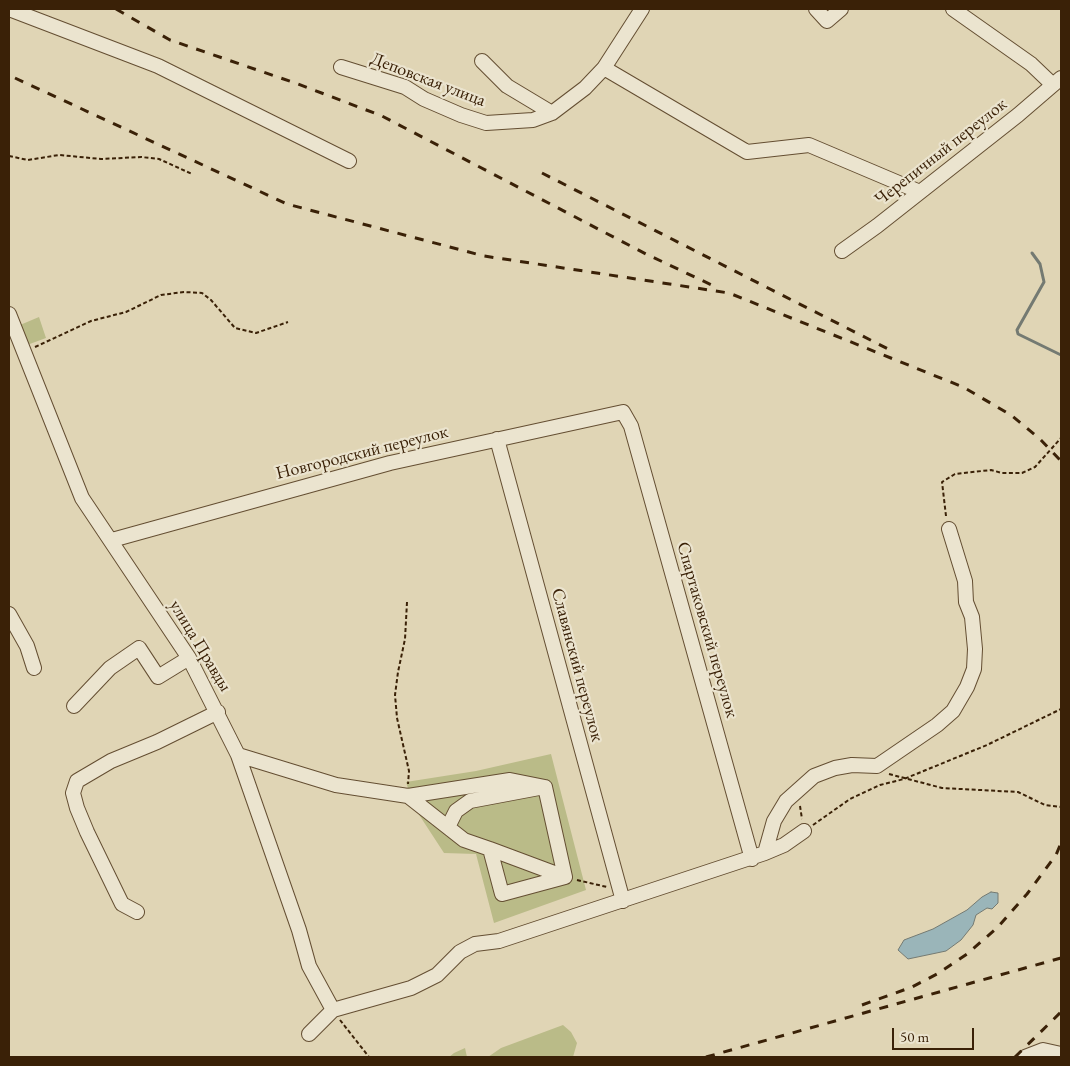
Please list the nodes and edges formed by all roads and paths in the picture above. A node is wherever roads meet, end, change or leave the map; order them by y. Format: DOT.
graph roads {
  1 [pos="9,9"];
  2 [pos="642,9"];
  3 [pos="816,9"];
  4 [pos="841,9"];
  5 [pos="953,9"];
  6 [pos="482,61"];
  7 [pos="341,67"];
  8 [pos="604,68"];
  9 [pos="1057,82"];
  10 [pos="552,114"];
  11 [pos="9,156"];
  12 [pos="349,161"];
  13 [pos="192,174"];
  14 [pos="920,192"];
  15 [pos="842,250"];
  16 [pos="9,314"];
  17 [pos="288,322"];
  18 [pos="24,352"];
  19 [pos="623,412"];
  20 [pos="1061,438"];
  21 [pos="498,439"];
  22 [pos="948,528"];
  23 [pos="112,540"];
  24 [pos="407,602"];
  25 [pos="9,614"];
  26 [pos="189,658"];
  27 [pos="34,668"];
  28 [pos="74,706"];
  29 [pos="1061,709"];
  30 [pos="218,712"];
  31 [pos="238,755"];
  32 [pos="877,766"];
  33 [pos="904,779"];
  34 [pos="545,788"];
  35 [pos="797,790"];
  36 [pos="408,796"];
  37 [pos="1061,807"];
  38 [pos="448,827"];
  39 [pos="804,831"];
  40 [pos="490,849"];
  41 [pos="758,856"];
  42 [pos="565,877"];
  43 [pos="622,895"];
  44 [pos="137,912"];
  45 [pos="333,1010"];
  46 [pos="309,1034"];
  47 [pos="1061,1054"];
  48 [pos="369,1057"];
  49 [pos="1025,1057"];
  50 [pos="1058,1057"];
  1 -- 12 [label="street"];
  2 -- 8 [label="street, Деповская улица"];
  3 -- 4 [label="street"];
  5 -- 9 [label="street"];
  6 -- 10 [label="street"];
  7 -- 10 [label="street, Деповская улица"];
  8 -- 10 [label="street, Деповская улица"];
  8 -- 14 [label="street"];
  9 -- 14 [label="street, Черепичный переулок"];
  11 -- 13 [label="path"];
  14 -- 15 [label="street, Черепичный переулок"];
  16 -- 18 [label="street, улица Правды"];
  17 -- 18 [label="path"];
  18 -- 23 [label="street, улица Правды"];
  19 -- 21 [label="street, Новгородский переулок"];
  19 -- 41 [label="street, Спартаковский переулок"];
  20 -- 22 [label="path"];
  21 -- 23 [label="street, Новгородский переулок"];
  21 -- 43 [label="street, Славянский переулок"];
  22 -- 32 [label="street"];
  23 -- 26 [label="street, улица Правды"];
  24 -- 36 [label="path"];
  25 -- 27 [label="street"];
  26 -- 28 [label="street"];
  26 -- 30 [label="street, улица Правды"];
  29 -- 33 [label="path"];
  30 -- 31 [label="street, улица Правды"];
  30 -- 44 [label="street"];
  31 -- 36 [label="street"];
  31 -- 45 [label="street, улица Правды"];
  32 -- 33 [label="path"];
  32 -- 35 [label="street"];
  33 -- 37 [label="path"];
  33 -- 39 [label="path"];
  34 -- 36 [label="street"];
  34 -- 38 [label="street"];
  34 -- 42 [label="street"];
  35 -- 39 [label="path"];
  35 -- 41 [label="street"];
  36 -- 38 [label="street"];
  38 -- 40 [label="street"];
  39 -- 41 [label="street"];
  40 -- 42 [label="street"];
  40 -- 42 [label="street"];
  41 -- 43 [label="street"];
  42 -- 43 [label="path"];
  43 -- 45 [label="street"];
  45 -- 46 [label="street"];
  45 -- 48 [label="path"];
  47 -- 49 [label="street"];
  47 -- 50 [label="street"];
}
